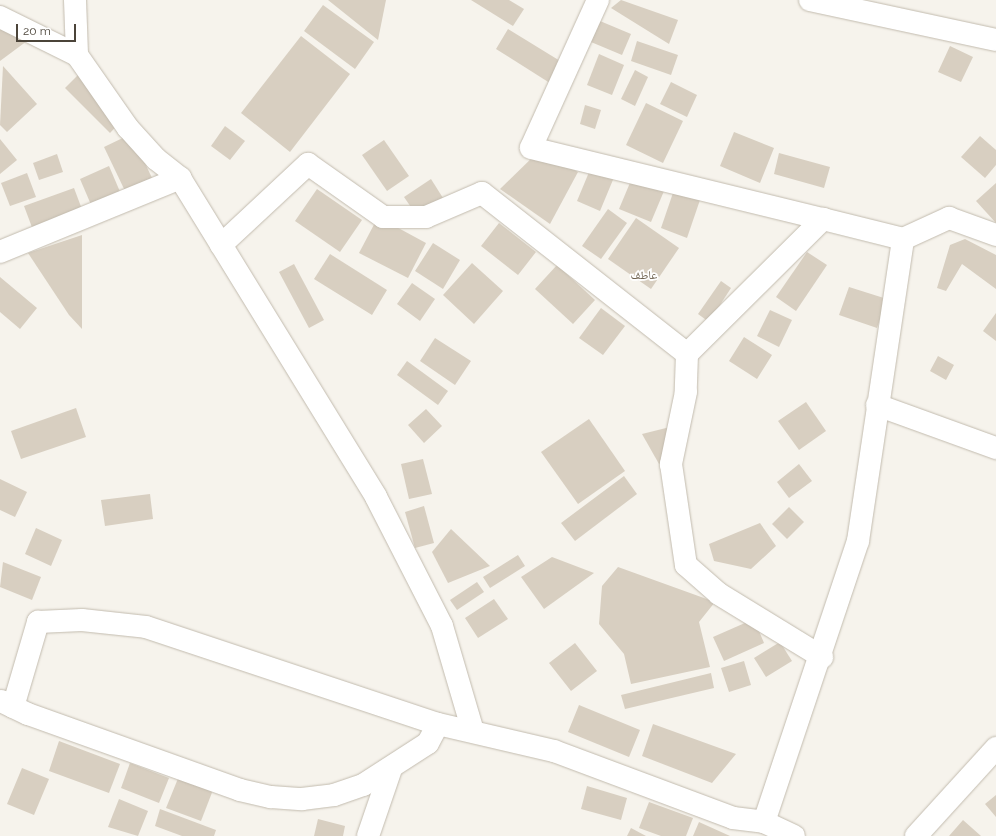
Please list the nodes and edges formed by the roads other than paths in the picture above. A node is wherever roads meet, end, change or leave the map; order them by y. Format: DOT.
graph roads {
  1 [pos="75,0"];
  2 [pos="598,0"];
  3 [pos="810,0"];
  4 [pos="0,17"];
  5 [pos="996,40"];
  6 [pos="77,55"];
  7 [pos="180,178"];
  8 [pos="823,219"];
  9 [pos="996,235"];
  10 [pos="903,239"];
  11 [pos="221,245"];
  12 [pos="0,252"];
  13 [pos="687,354"];
  14 [pos="877,405"];
  15 [pos="996,448"];
  16 [pos="822,657"];
  17 [pos="7,703"];
  18 [pos="438,724"];
  19 [pos="473,731"];
  20 [pos="996,748"];
  21 [pos="391,769"];
  22 [pos="764,822"];
  23 [pos="368,836"];
  24 [pos="794,836"];
  25 [pos="916,836"];
  1 -- 6 [label="street"];
  2 -- 8 [label="street"];
  3 -- 5 [label="street"];
  4 -- 6 [label="street"];
  6 -- 7 [label="street"];
  7 -- 11 [label="street"];
  7 -- 12 [label="street"];
  8 -- 10 [label="street"];
  8 -- 13 [label="street"];
  9 -- 10 [label="street"];
  10 -- 14 [label="street"];
  11 -- 13 [label="street"];
  11 -- 19 [label="street"];
  13 -- 16 [label="street"];
  14 -- 15 [label="street"];
  14 -- 16 [label="street"];
  16 -- 22 [label="street"];
  17 -- 18 [label="street"];
  17 -- 21 [label="street"];
  18 -- 19 [label="street"];
  18 -- 21 [label="street"];
  19 -- 22 [label="street"];
  20 -- 25 [label="street"];
  21 -- 23 [label="street"];
  22 -- 24 [label="street"];
}
